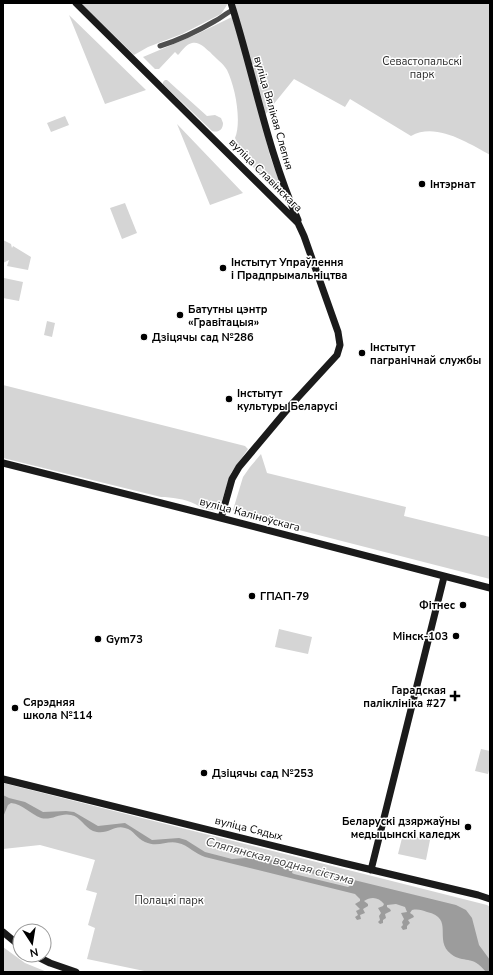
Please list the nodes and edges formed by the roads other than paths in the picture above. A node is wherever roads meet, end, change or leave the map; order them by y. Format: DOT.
graph roads {
  1 [pos="76,3"];
  2 [pos="232,6"];
  3 [pos="160,46"];
  4 [pos="288,198"];
  5 [pos="280,204"];
  6 [pos="301,228"];
  7 [pos="3,463"];
  8 [pos="221,518"];
  9 [pos="444,577"];
  10 [pos="490,588"];
  11 [pos="3,779"];
  12 [pos="371,870"];
  13 [pos="490,899"];
  14 [pos="3,932"];
  15 [pos="12,939"];
  16 [pos="50,963"];
  17 [pos="76,972"];
  1 -- 5 [label="street, вуліца Славінскага"];
  2 -- 3 [label="street"];
  2 -- 4 [label="street, вуліца Вялікая Слепня"];
  4 -- 5 [label="street"];
  4 -- 6 [label="street, вуліца Вялікая Слепня"];
  5 -- 6 [label="street, вуліца Славінскага"];
  6 -- 8 [label="street, вуліца Славінскага"];
  7 -- 8 [label="street, вуліца Каліноўскага"];
  8 -- 9 [label="street, вуліца Каліноўскага"];
  9 -- 10 [label="street, вуліца Каліноўскага"];
  9 -- 12 [label="street"];
  11 -- 12 [label="street, вуліца Сядых"];
  12 -- 13 [label="street, вуліца Сядых"];
  14 -- 15 [label="street"];
  16 -- 17 [label="street"];
}
